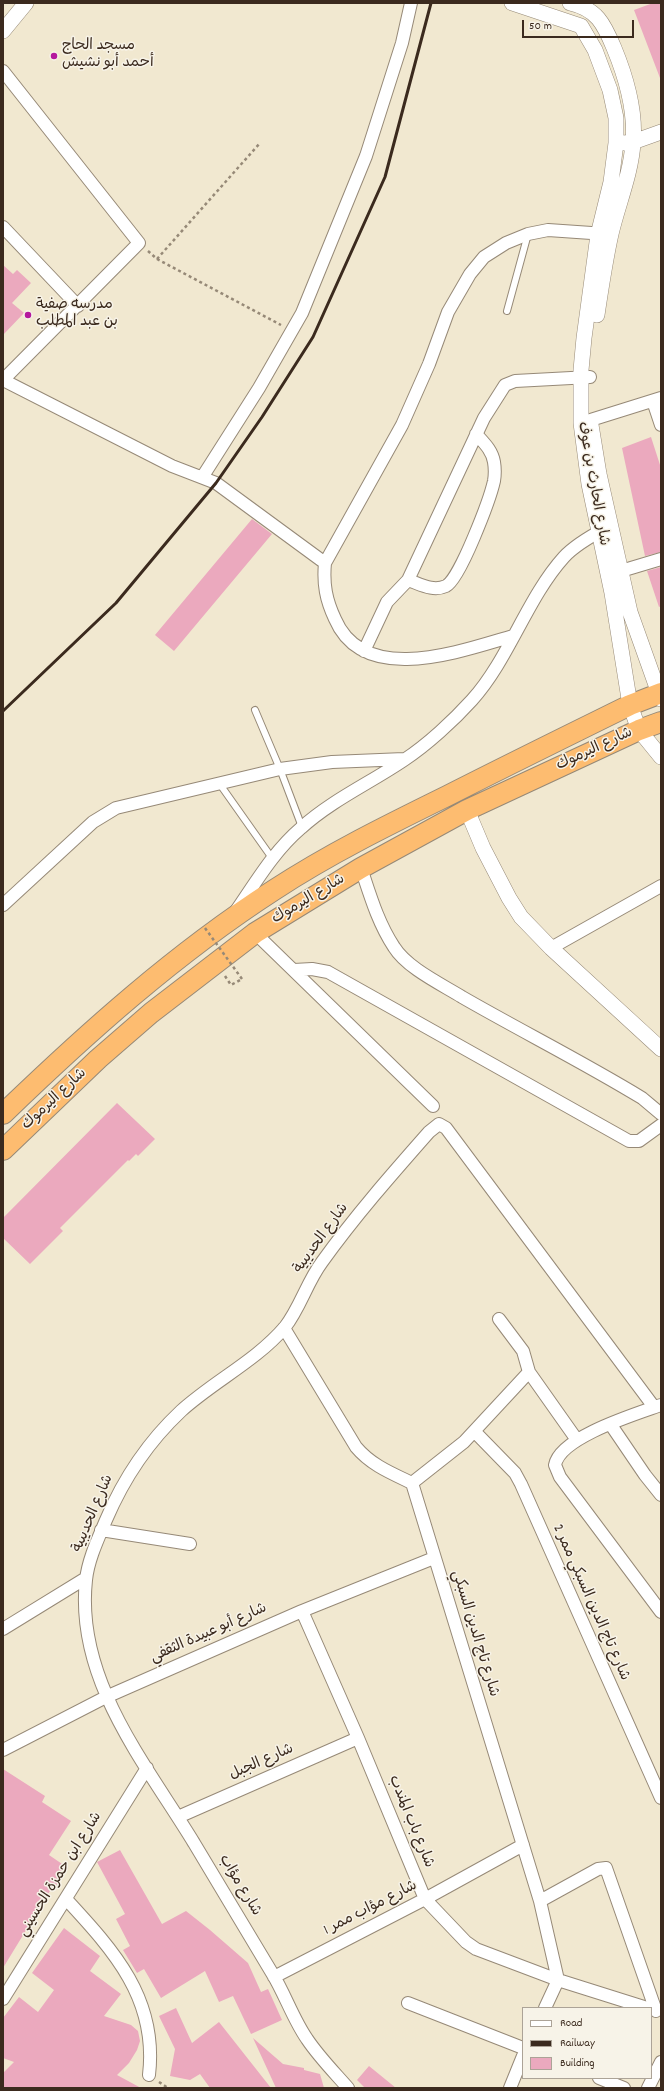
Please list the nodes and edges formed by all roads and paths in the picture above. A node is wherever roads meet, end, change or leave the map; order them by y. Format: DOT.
graph roads {
  1 [pos="26,3"];
  2 [pos="411,3"];
  3 [pos="512,3"];
  4 [pos="570,3"];
  5 [pos="590,6"];
  6 [pos="581,26"];
  7 [pos="3,31"];
  8 [pos="3,71"];
  9 [pos="660,135"];
  10 [pos="633,142"];
  11 [pos="260,143"];
  12 [pos="616,143"];
  13 [pos="3,227"];
  14 [pos="528,234"];
  15 [pos="604,234"];
  16 [pos="139,244"];
  17 [pos="157,259"];
  18 [pos="78,306"];
  19 [pos="507,311"];
  20 [pos="292,331"];
  21 [pos="585,378"];
  22 [pos="3,380"];
  23 [pos="657,400"];
  24 [pos="585,422"];
  25 [pos="661,425"];
  26 [pos="476,434"];
  27 [pos="203,476"];
  28 [pos="605,528"];
  29 [pos="661,559"];
  30 [pos="325,563"];
  31 [pos="621,571"];
  32 [pos="408,580"];
  33 [pos="514,636"];
  34 [pos="364,651"];
  35 [pos="660,695"];
  36 [pos="630,704"];
  37 [pos="255,710"];
  38 [pos="661,722"];
  39 [pos="644,736"];
  40 [pos="661,757"];
  41 [pos="406,759"];
  42 [pos="280,769"];
  43 [pos="219,783"];
  44 [pos="467,810"];
  45 [pos="302,827"];
  46 [pos="272,858"];
  47 [pos="361,868"];
  48 [pos="661,886"];
  49 [pos="274,890"];
  50 [pos="3,905"];
  51 [pos="286,914"];
  52 [pos="230,919"];
  53 [pos="205,928"];
  54 [pos="255,933"];
  55 [pos="551,948"];
  56 [pos="294,970"];
  57 [pos="231,986"];
  58 [pos="661,1049"];
  59 [pos="433,1106"];
  60 [pos="3,1114"];
  61 [pos="661,1114"];
  62 [pos="661,1125"];
  63 [pos="3,1150"];
  64 [pos="499,1319"];
  65 [pos="284,1328"];
  66 [pos="528,1372"];
  67 [pos="658,1406"];
  68 [pos="611,1425"];
  69 [pos="474,1432"];
  70 [pos="577,1440"];
  71 [pos="412,1483"];
  72 [pos="661,1495"];
  73 [pos="101,1530"];
  74 [pos="190,1544"];
  75 [pos="434,1558"];
  76 [pos="86,1578"];
  77 [pos="302,1611"];
  78 [pos="661,1612"];
  79 [pos="3,1629"];
  80 [pos="106,1697"];
  81 [pos="358,1738"];
  82 [pos="5,1751"];
  83 [pos="147,1768"];
  84 [pos="661,1798"];
  85 [pos="178,1817"];
  86 [pos="523,1845"];
  87 [pos="66,1899"];
  88 [pos="425,1899"];
  89 [pos="540,1901"];
  90 [pos="274,1977"];
  91 [pos="558,1980"];
  92 [pos="3,1999"];
  93 [pos="408,2003"];
  94 [pos="545,2007"];
  95 [pos="644,2007"];
  96 [pos="654,2010"];
  97 [pos="522,2048"];
  98 [pos="522,2058"];
  99 [pos="661,2062"];
  100 [pos="149,2075"];
  101 [pos="602,2079"];
  102 [pos="348,2088"];
  103 [pos="510,2088"];
  104 [pos="624,2088"];
  105 [pos="648,2088"];
  1 -- 7 [label="street"];
  2 -- 20 [label="street"];
  3 -- 6 [label="street"];
  4 -- 5 [label="street"];
  5 -- 6 [label="street"];
  5 -- 10 [label="street, شارع الحارث بن عوف"];
  6 -- 12 [label="street, شارع الحارث بن عوف"];
  8 -- 16 [label="street"];
  9 -- 10 [label="street"];
  10 -- 12 [label="street"];
  10 -- 15 [label="street, شارع الحارث بن عوف"];
  11 -- 17 [label="path"];
  12 -- 15 [label="street, شارع الحارث بن عوف"];
  13 -- 18 [label="street"];
  14 -- 15 [label="street"];
  14 -- 19 [label="lane"];
  14 -- 30 [label="street"];
  15 -- 21 [label="street, شارع الحارث بن عوف"];
  16 -- 17 [label="path"];
  16 -- 18 [label="street"];
  17 -- 20 [label="path"];
  18 -- 22 [label="street"];
  20 -- 27 [label="street"];
  21 -- 24 [label="street, شارع الحارث بن عوف"];
  21 -- 26 [label="street"];
  22 -- 27 [label="street"];
  23 -- 24 [label="street"];
  23 -- 25 [label="street"];
  24 -- 28 [label="street, شارع الحارث بن عوف"];
  26 -- 32 [label="street"];
  26 -- 32 [label="street"];
  27 -- 30 [label="street"];
  28 -- 31 [label="street, شارع الحارث بن عوف"];
  28 -- 33 [label="street"];
  28 -- 36 [label="street, شارع الحارث بن عوف"];
  29 -- 31 [label="street"];
  30 -- 34 [label="street"];
  31 -- 35 [label="street, شارع الحارث بن عوف"];
  32 -- 34 [label="street"];
  33 -- 34 [label="street"];
  33 -- 41 [label="street"];
  35 -- 36 [label="highway, شارع اليرموك"];
  36 -- 39 [label="street, شارع الحارث بن عوف"];
  36 -- 49 [label="highway, شارع اليرموك"];
  37 -- 42 [label="lane"];
  38 -- 39 [label="highway, شارع اليرموك"];
  39 -- 40 [label="street"];
  39 -- 44 [label="highway, شارع اليرموك"];
  41 -- 42 [label="street"];
  41 -- 45 [label="street"];
  42 -- 43 [label="street"];
  42 -- 45 [label="lane"];
  43 -- 46 [label="lane"];
  43 -- 50 [label="street"];
  44 -- 47 [label="highway, شارع اليرموك"];
  44 -- 55 [label="street"];
  45 -- 46 [label="street"];
  46 -- 52 [label="street"];
  47 -- 51 [label="highway, شارع اليرموك"];
  47 -- 61 [label="street"];
  48 -- 55 [label="street"];
  49 -- 51 [label="highway"];
  49 -- 52 [label="highway, شارع اليرموك"];
  51 -- 54 [label="highway, شارع اليرموك"];
  52 -- 60 [label="highway, شارع اليرموك"];
  53 -- 57 [label="path, bridge"];
  54 -- 56 [label="street"];
  54 -- 63 [label="highway, شارع اليرموك"];
  55 -- 58 [label="street"];
  56 -- 59 [label="street"];
  56 -- 62 [label="street"];
  64 -- 66 [label="street"];
  65 -- 67 [label="street, شارع الحديبية"];
  65 -- 71 [label="street"];
  65 -- 73 [label="street, شارع الحديبية"];
  66 -- 69 [label="street"];
  66 -- 70 [label="street"];
  67 -- 68 [label="street"];
  68 -- 70 [label="street"];
  68 -- 72 [label="street"];
  69 -- 71 [label="street"];
  69 -- 84 [label="street, شارع تاج الدين السبكي ممر 2"];
  70 -- 78 [label="street"];
  71 -- 75 [label="street, شارع تاج الدين السبكي"];
  73 -- 74 [label="street"];
  73 -- 76 [label="street, شارع الحديبية"];
  75 -- 77 [label="street, شارع أبو عبيدة الثقفي"];
  75 -- 86 [label="street, شارع تاج الدين السبكي"];
  76 -- 79 [label="street"];
  76 -- 80 [label="street, شارع الحديبية"];
  77 -- 80 [label="street, شارع أبو عبيدة الثقفي"];
  77 -- 81 [label="street, شارع باب المندب"];
  80 -- 82 [label="street, شارع أبو عبيدة الثقفي"];
  80 -- 83 [label="street, شارع مؤاب"];
  81 -- 85 [label="street, شارع الجبل"];
  81 -- 88 [label="street, شارع باب المندب"];
  83 -- 85 [label="street, شارع مؤاب"];
  83 -- 87 [label="street, شارع ابن حمزة الحسيني"];
  85 -- 90 [label="street, شارع مؤاب"];
  86 -- 88 [label="street, شارع مؤاب ممر 1"];
  86 -- 89 [label="street, شارع تاج الدين السبكي"];
  87 -- 92 [label="street, شارع ابن حمزة الحسيني"];
  87 -- 100 [label="street"];
  88 -- 90 [label="street, شارع مؤاب ممر 1"];
  88 -- 91 [label="street, شارع باب المندب"];
  89 -- 91 [label="street, شارع تاج الدين السبكي"];
  89 -- 96 [label="street"];
  90 -- 102 [label="street, شارع مؤاب"];
  91 -- 94 [label="street"];
  91 -- 95 [label="street, شارع باب المندب"];
  93 -- 97 [label="street"];
  98 -- 103 [label="street"];
  99 -- 105 [label="street"];
  101 -- 104 [label="street"];
}
